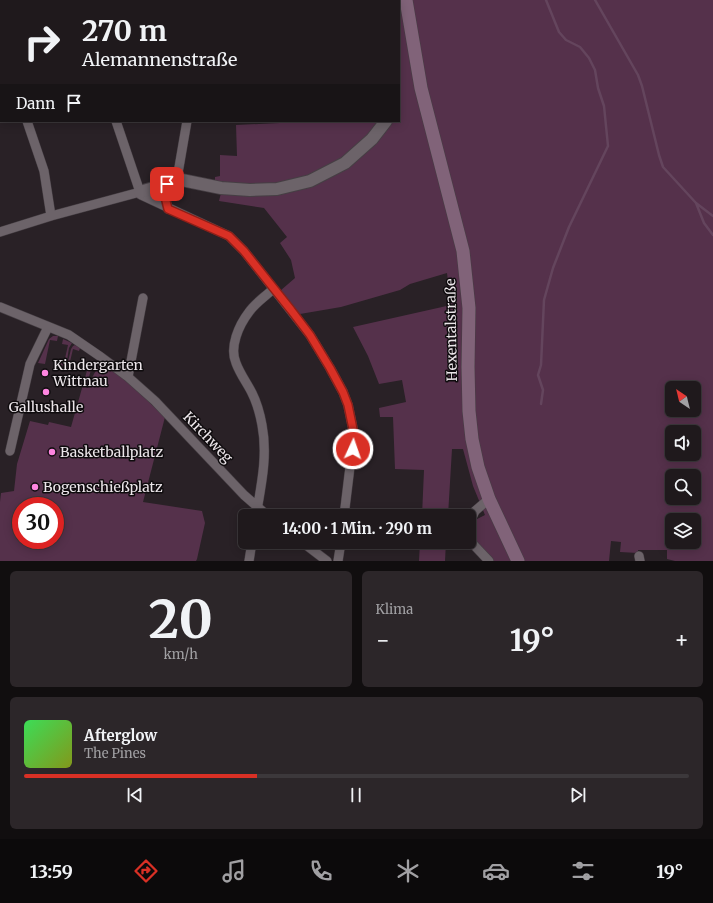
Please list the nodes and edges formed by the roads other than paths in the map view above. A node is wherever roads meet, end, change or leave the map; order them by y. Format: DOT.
graph roads {
  1 [pos="406,0"];
  2 [pos="26,122"];
  3 [pos="116,122"];
  4 [pos="187,122"];
  5 [pos="385,122"];
  6 [pos="172,181"];
  7 [pos="140,192"];
  8 [pos="168,209"];
  9 [pos="52,216"];
  10 [pos="0,232"];
  11 [pos="273,288"];
  12 [pos="143,298"];
  13 [pos="0,307"];
  14 [pos="48,327"];
  15 [pos="128,377"];
  16 [pos="10,452"];
  17 [pos="489,500"];
  18 [pos="254,509"];
  19 [pos="258,509"];
  20 [pos="345,509"];
  21 [pos="476,510"];
  22 [pos="476,547"];
  23 [pos="251,549"];
  24 [pos="311,549"];
  25 [pos="340,549"];
  26 [pos="249,561"];
  27 [pos="327,561"];
  28 [pos="338,561"];
  29 [pos="489,561"];
  30 [pos="518,561"];
  1 -- 17 [label="main road, Hexentalstraße"];
  2 -- 9 [label="street"];
  3 -- 7 [label="street"];
  4 -- 6 [label="street"];
  5 -- 6 [label="street"];
  6 -- 7 [label="street"];
  6 -- 8 [label="street"];
  7 -- 8 [label="street"];
  7 -- 9 [label="street"];
  8 -- 11 [label="street"];
  9 -- 10 [label="street"];
  11 -- 19 [label="street"];
  11 -- 20 [label="street"];
  12 -- 15 [label="street"];
  13 -- 14 [label="street, Kirchweg"];
  14 -- 15 [label="street, Kirchweg"];
  14 -- 16 [label="street"];
  15 -- 18 [label="street, Kirchweg"];
  17 -- 21 [label="street"];
  17 -- 30 [label="main road, Hexentalstraße"];
  22 -- 29 [label="street"];
  23 -- 26 [label="street"];
  24 -- 27 [label="street"];
  25 -- 28 [label="street"];
}
